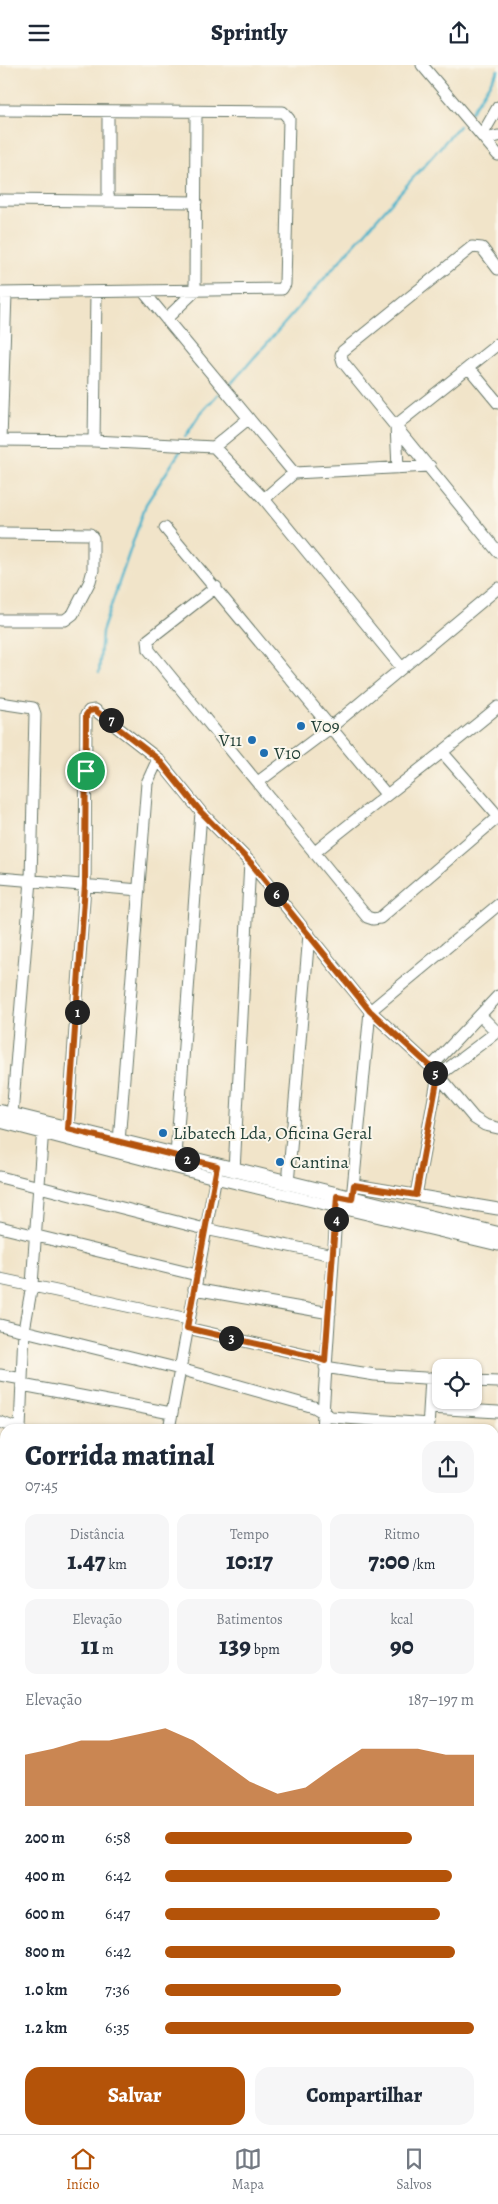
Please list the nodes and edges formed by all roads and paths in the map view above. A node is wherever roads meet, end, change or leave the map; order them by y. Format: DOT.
graph roads {
  1 [pos="422,65"];
  2 [pos="498,107"];
  3 [pos="0,110"];
  4 [pos="108,112"];
  5 [pos="196,112"];
  6 [pos="483,137"];
  7 [pos="498,137"];
  8 [pos="498,155"];
  9 [pos="0,200"];
  10 [pos="108,200"];
  11 [pos="196,202"];
  12 [pos="498,269"];
  13 [pos="142,291"];
  14 [pos="195,291"];
  15 [pos="96,292"];
  16 [pos="3,293"];
  17 [pos="166,319"];
  18 [pos="498,344"];
  19 [pos="469,367"];
  20 [pos="498,403"];
  21 [pos="248,419"];
  22 [pos="396,425"];
  23 [pos="0,440"];
  24 [pos="94,441"];
  25 [pos="214,447"];
  26 [pos="430,466"];
  27 [pos="398,468"];
  28 [pos="294,473"];
  29 [pos="264,499"];
  30 [pos="165,528"];
  31 [pos="0,533"];
  32 [pos="498,552"];
  33 [pos="216,587"];
  34 [pos="498,588"];
  35 [pos="0,620"];
  36 [pos="402,668"];
  37 [pos="0,703"];
  38 [pos="498,707"];
  39 [pos="330,728"];
  40 [pos="442,753"];
  41 [pos="158,759"];
  42 [pos="258,782"];
  43 [pos="386,794"];
  44 [pos="201,812"];
  45 [pos="498,816"];
  46 [pos="314,853"];
  47 [pos="250,862"];
  48 [pos="0,878"];
  49 [pos="32,880"];
  50 [pos="85,885"];
  51 [pos="139,890"];
  52 [pos="498,905"];
  53 [pos="309,934"];
  54 [pos="498,996"];
  55 [pos="370,1011"];
  56 [pos="480,1015"];
  57 [pos="497,1031"];
  58 [pos="431,1067"];
  59 [pos="438,1076"];
  60 [pos="4,1117"];
  61 [pos="43,1128"];
  62 [pos="498,1128"];
  63 [pos="68,1129"];
  64 [pos="119,1142"];
  65 [pos="176,1156"];
  66 [pos="234,1171"];
  67 [pos="216,1172"];
  68 [pos="0,1177"];
  69 [pos="288,1184"];
  70 [pos="38,1187"];
  71 [pos="353,1192"];
  72 [pos="416,1195"];
  73 [pos="439,1199"];
  74 [pos="337,1201"];
  75 [pos="498,1209"];
  76 [pos="436,1219"];
  77 [pos="0,1227"];
  78 [pos="205,1229"];
  79 [pos="498,1234"];
  80 [pos="35,1236"];
  81 [pos="498,1245"];
  82 [pos="333,1255"];
  83 [pos="196,1275"];
  84 [pos="0,1279"];
  85 [pos="32,1285"];
  86 [pos="194,1289"];
  87 [pos="330,1313"];
  88 [pos="188,1323"];
  89 [pos="0,1325"];
  90 [pos="24,1330"];
  91 [pos="325,1364"];
  92 [pos="180,1369"];
  93 [pos="0,1375"];
  94 [pos="432,1378"];
  95 [pos="482,1381"];
  96 [pos="22,1382"];
  97 [pos="498,1382"];
  98 [pos="432,1398"];
  99 [pos="430,1408"];
  100 [pos="322,1411"];
  101 [pos="498,1412"];
  102 [pos="171,1413"];
  103 [pos="19,1424"];
  104 [pos="170,1424"];
  105 [pos="322,1424"];
  106 [pos="406,1424"];
  107 [pos="428,1424"];
  1 -- 6 [label="street"];
  2 -- 6 [label="street"];
  3 -- 4 [label="street"];
  4 -- 5 [label="street"];
  4 -- 10 [label="street"];
  5 -- 11 [label="street"];
  5 -- 14 [label="street"];
  6 -- 7 [label="street"];
  6 -- 8 [label="street"];
  9 -- 10 [label="street"];
  10 -- 11 [label="street"];
  11 -- 14 [label="street"];
  12 -- 22 [label="street"];
  13 -- 14 [label="street"];
  13 -- 15 [label="street"];
  13 -- 17 [label="street"];
  14 -- 17 [label="street"];
  15 -- 16 [label="street"];
  15 -- 24 [label="street"];
  16 -- 23 [label="street"];
  17 -- 21 [label="street"];
  18 -- 19 [label="street"];
  19 -- 20 [label="street"];
  19 -- 22 [label="street"];
  21 -- 25 [label="street"];
  21 -- 28 [label="street"];
  22 -- 26 [label="street"];
  22 -- 27 [label="street"];
  23 -- 24 [label="street"];
  24 -- 25 [label="street"];
  25 -- 29 [label="street"];
  26 -- 27 [label="street"];
  26 -- 32 [label="street"];
  27 -- 28 [label="street"];
  28 -- 29 [label="street"];
  29 -- 36 [label="street"];
  30 -- 33 [label="street"];
  31 -- 35 [label="street"];
  33 -- 39 [label="street"];
  33 -- 42 [label="street"];
  34 -- 36 [label="street"];
  36 -- 39 [label="street"];
  37 -- 49 [label="street"];
  38 -- 40 [label="street"];
  39 -- 42 [label="street"];
  39 -- 43 [label="street"];
  40 -- 43 [label="street"];
  40 -- 45 [label="street"];
  41 -- 44 [label="street"];
  41 -- 50 [label="street"];
  41 -- 51 [label="street"];
  42 -- 46 [label="street"];
  43 -- 46 [label="street"];
  44 -- 47 [label="street"];
  44 -- 65 [label="street"];
  45 -- 46 [label="street"];
  47 -- 53 [label="street"];
  47 -- 66 [label="street"];
  48 -- 49 [label="street"];
  49 -- 50 [label="street"];
  49 -- 60 [label="street"];
  50 -- 51 [label="street"];
  50 -- 63 [label="street"];
  51 -- 64 [label="street"];
  52 -- 55 [label="street"];
  53 -- 55 [label="street"];
  53 -- 69 [label="street"];
  54 -- 56 [label="street"];
  55 -- 58 [label="street"];
  55 -- 71 [label="street"];
  56 -- 57 [label="street"];
  56 -- 58 [label="street"];
  57 -- 59 [label="street"];
  58 -- 59 [label="street"];
  59 -- 62 [label="street"];
  59 -- 72 [label="street"];
  60 -- 61 [label="main road"];
  61 -- 63 [label="main road"];
  61 -- 67 [label="street"];
  61 -- 70 [label="street"];
  63 -- 64 [label="main road"];
  64 -- 65 [label="main road"];
  65 -- 67 [label="main road"];
  66 -- 67 [label="main road"];
  66 -- 69 [label="main road"];
  67 -- 74 [label="street"];
  67 -- 78 [label="street"];
  68 -- 70 [label="street"];
  69 -- 74 [label="main road"];
  70 -- 78 [label="street"];
  70 -- 80 [label="street"];
  71 -- 72 [label="street"];
  71 -- 74 [label="main road"];
  71 -- 76 [label="main road"];
  72 -- 73 [label="street"];
  73 -- 75 [label="street"];
  73 -- 76 [label="street"];
  74 -- 81 [label="street"];
  74 -- 82 [label="street"];
  76 -- 79 [label="main road"];
  77 -- 80 [label="street"];
  78 -- 82 [label="street"];
  78 -- 83 [label="street"];
  80 -- 83 [label="street"];
  80 -- 85 [label="street"];
  82 -- 87 [label="street"];
  83 -- 86 [label="street"];
  84 -- 85 [label="street"];
  85 -- 88 [label="street"];
  85 -- 90 [label="street"];
  86 -- 87 [label="street"];
  86 -- 88 [label="street"];
  87 -- 91 [label="street"];
  88 -- 91 [label="street"];
  88 -- 92 [label="street"];
  89 -- 90 [label="street"];
  90 -- 92 [label="street"];
  90 -- 96 [label="street"];
  91 -- 94 [label="street"];
  91 -- 100 [label="street"];
  92 -- 100 [label="street"];
  92 -- 102 [label="street"];
  93 -- 96 [label="street"];
  95 -- 97 [label="street"];
  96 -- 102 [label="street"];
  96 -- 103 [label="street"];
  98 -- 99 [label="street"];
  99 -- 101 [label="street"];
  99 -- 107 [label="street"];
  100 -- 105 [label="street"];
  100 -- 106 [label="street"];
  102 -- 104 [label="street"];
}
